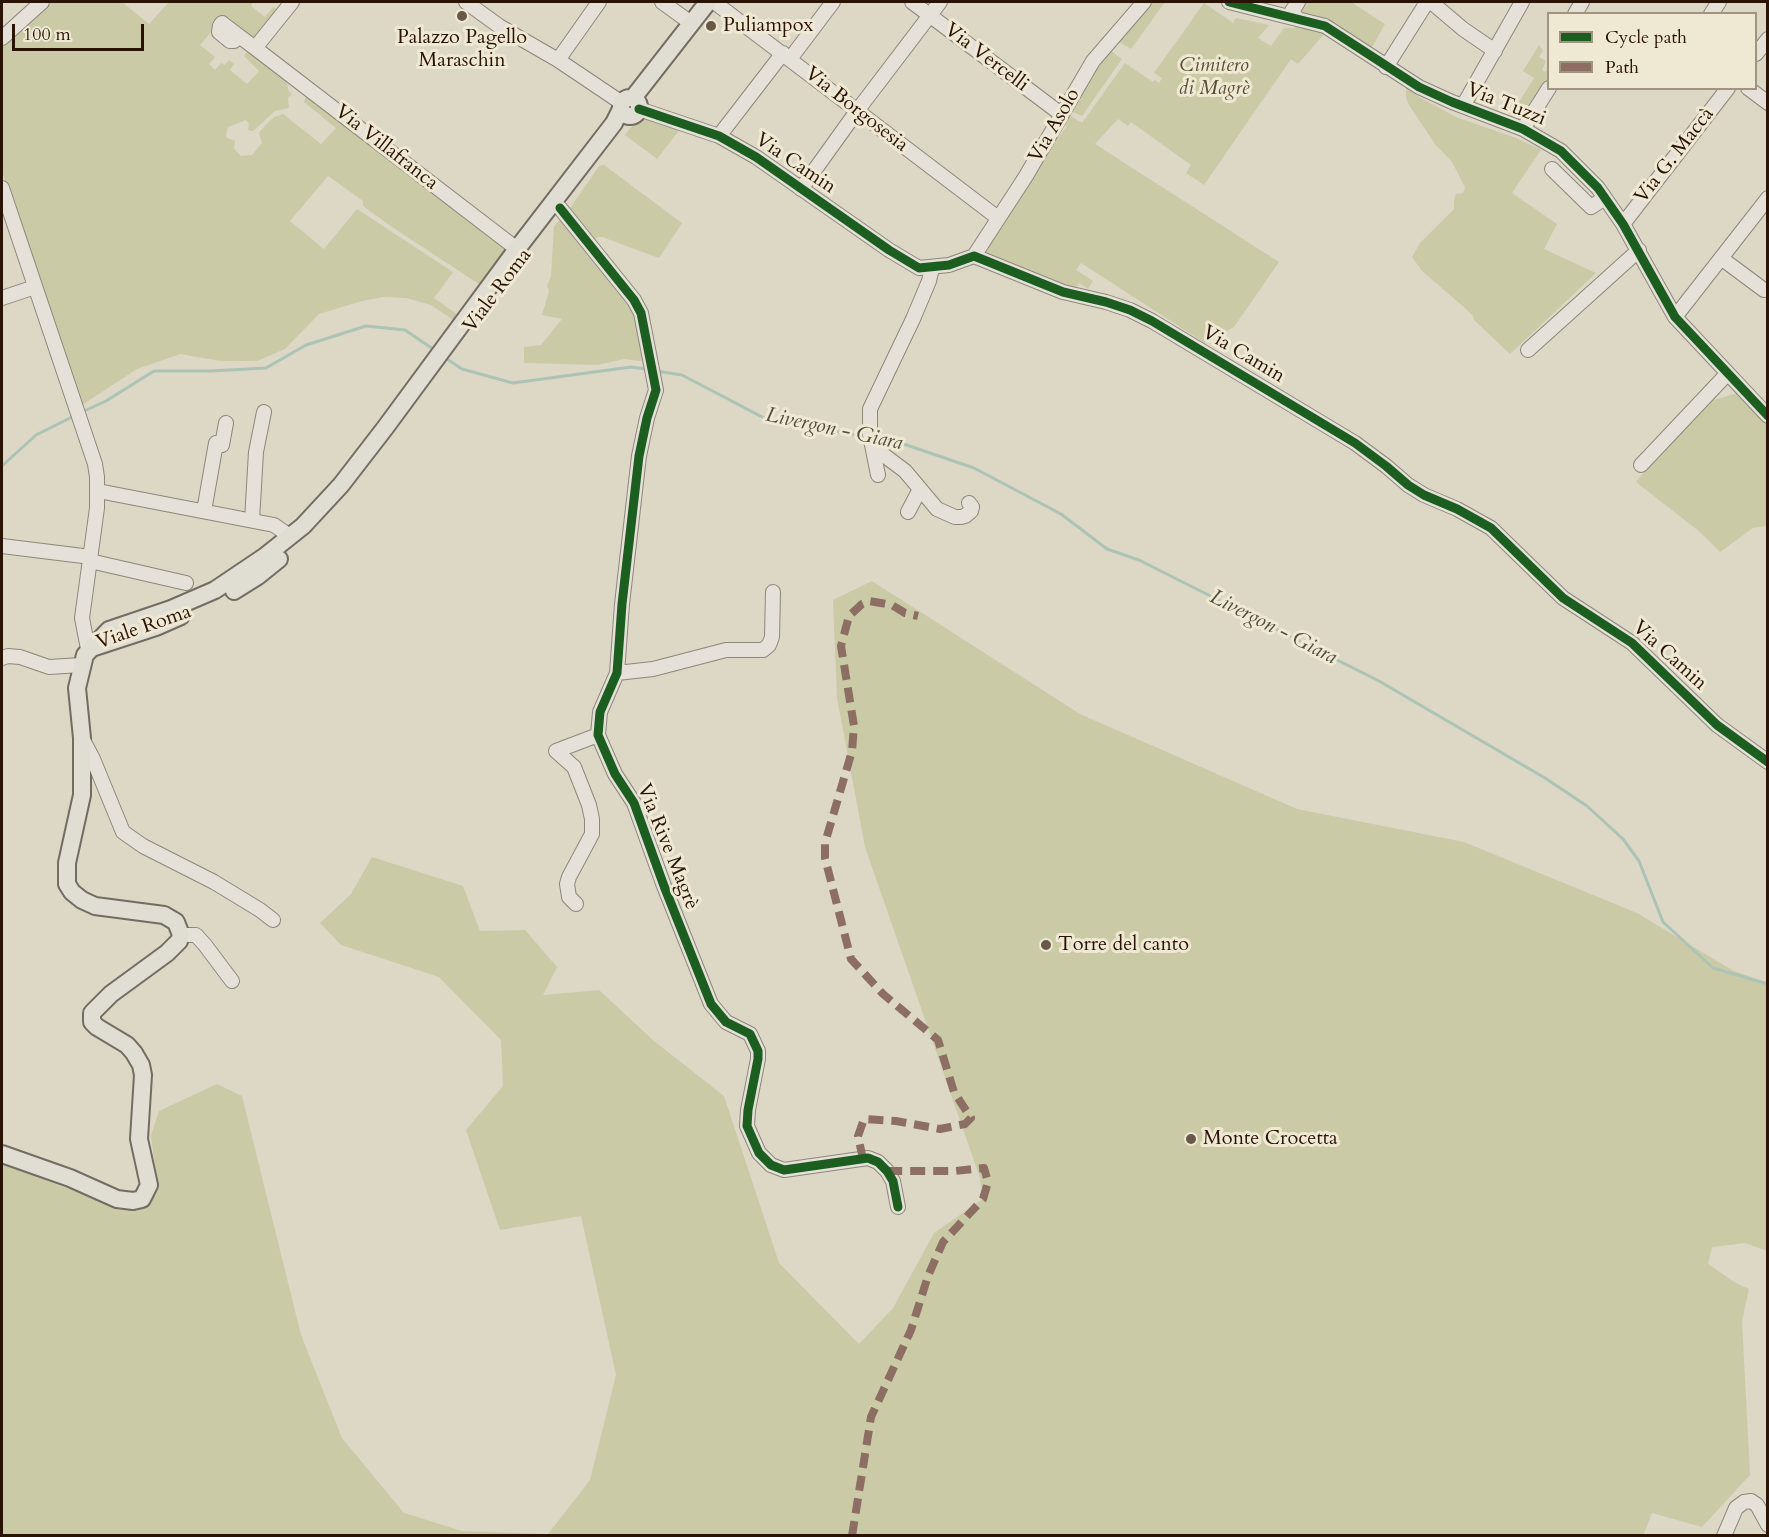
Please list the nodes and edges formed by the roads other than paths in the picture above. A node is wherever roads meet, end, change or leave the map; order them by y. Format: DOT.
graph roads {
  1 [pos="42,2"];
  2 [pos="292,2"];
  3 [pos="466,2"];
  4 [pos="599,2"];
  5 [pos="662,2"];
  6 [pos="708,2"];
  7 [pos="714,2"];
  8 [pos="832,2"];
  9 [pos="912,2"];
  10 [pos="940,2"];
  11 [pos="1144,2"];
  12 [pos="1229,2"];
  13 [pos="1298,2"];
  14 [pos="1429,2"];
  15 [pos="1522,2"];
  16 [pos="930,16"];
  17 [pos="1296,18"];
  18 [pos="691,23"];
  19 [pos="240,36"];
  20 [pos="2,38"];
  21 [pos="1767,39"];
  22 [pos="255,48"];
  23 [pos="1495,51"];
  24 [pos="1757,52"];
  25 [pos="787,56"];
  26 [pos="558,60"];
  27 [pos="1386,67"];
  28 [pos="1547,90"];
  29 [pos="1726,90"];
  30 [pos="1751,90"];
  31 [pos="1767,103"];
  32 [pos="1462,106"];
  33 [pos="629,107"];
  34 [pos="856,111"];
  35 [pos="1061,114"];
  36 [pos="1523,129"];
  37 [pos="719,136"];
  38 [pos="1552,168"];
  39 [pos="2,188"];
  40 [pos="801,189"];
  41 [pos="1605,198"];
  42 [pos="1767,198"];
  43 [pos="557,205"];
  44 [pos="998,218"];
  45 [pos="1623,224"];
  46 [pos="1639,250"];
  47 [pos="521,252"];
  48 [pos="974,256"];
  49 [pos="1721,258"];
  50 [pos="932,268"];
  51 [pos="35,287"];
  52 [pos="1764,290"];
  53 [pos="2,298"];
  54 [pos="1675,318"];
  55 [pos="1528,350"];
  56 [pos="1727,374"];
  57 [pos="403,411"];
  58 [pos="264,412"];
  59 [pos="1767,416"];
  60 [pos="226,423"];
  61 [pos="871,442"];
  62 [pos="1641,465"];
  63 [pos="878,475"];
  64 [pos="920,489"];
  65 [pos="98,491"];
  66 [pos="969,503"];
  67 [pos="204,511"];
  68 [pos="908,512"];
  69 [pos="252,520"];
  70 [pos="287,538"];
  71 [pos="2,546"];
  72 [pos="90,559"];
  73 [pos="186,583"];
  74 [pos="773,592"];
  75 [pos="88,649"];
  76 [pos="2,658"];
  77 [pos="81,665"];
  78 [pos="617,673"];
  79 [pos="598,735"];
  80 [pos="82,738"];
  81 [pos="1767,762"];
  82 [pos="576,904"];
  83 [pos="273,920"];
  84 [pos="181,934"];
  85 [pos="232,981"];
  86 [pos="2,1154"];
  87 [pos="898,1207"];
  88 [pos="1767,1525"];
  89 [pos="1724,1536"];
  1 -- 20 [label="street"];
  2 -- 22 [label="street"];
  3 -- 26 [label="street, Via Camin"];
  4 -- 26 [label="street"];
  5 -- 18 [label="street"];
  6 -- 18 [label="main road, Viale Roma"];
  7 -- 25 [label="street, Via Borgosesia"];
  8 -- 25 [label="street"];
  9 -- 16 [label="street, Via Vercelli"];
  10 -- 16 [label="street"];
  11 -- 35 [label="street, Via Asolo"];
  12 -- 17 [label="street, Via Tuzzi"];
  13 -- 17 [label="street"];
  14 -- 23 [label="street"];
  14 -- 27 [label="street"];
  15 -- 23 [label="street"];
  16 -- 34 [label="street"];
  16 -- 35 [label="street, Via Vercelli"];
  17 -- 27 [label="street, Via Tuzzi"];
  18 -- 33 [label="main road, Viale Roma"];
  19 -- 22 [label="street, Via Villafranca"];
  21 -- 24 [label="street"];
  22 -- 47 [label="street, Via Villafranca"];
  23 -- 32 [label="street"];
  25 -- 34 [label="street, Via Borgosesia"];
  25 -- 37 [label="street"];
  26 -- 33 [label="street, Via Camin"];
  27 -- 32 [label="street, Via Tuzzi"];
  28 -- 36 [label="street"];
  29 -- 45 [label="street, Via G. Maccà"];
  30 -- 31 [label="street"];
  32 -- 36 [label="street, Via Tuzzi"];
  33 -- 37 [label="street, Via Camin"];
  33 -- 43 [label="main road, Viale Roma"];
  34 -- 40 [label="street"];
  34 -- 44 [label="street, Via Borgosesia"];
  35 -- 44 [label="street, Via Asolo"];
  36 -- 41 [label="street, Via Tuzzi"];
  37 -- 40 [label="street, Via Camin"];
  38 -- 41 [label="street"];
  39 -- 51 [label="street"];
  40 -- 50 [label="street, Via Camin"];
  41 -- 45 [label="street, Via Tuzzi"];
  42 -- 49 [label="street"];
  43 -- 47 [label="main road, Viale Roma"];
  43 -- 78 [label="street"];
  44 -- 48 [label="street, Via Asolo"];
  45 -- 46 [label="street, Via Tuzzi"];
  46 -- 54 [label="street, Via Tuzzi"];
  46 -- 55 [label="street"];
  47 -- 57 [label="main road, Viale Roma"];
  48 -- 50 [label="street"];
  48 -- 81 [label="street, Via Camin"];
  49 -- 52 [label="street"];
  49 -- 54 [label="street"];
  50 -- 61 [label="street"];
  51 -- 53 [label="street"];
  51 -- 65 [label="street"];
  54 -- 56 [label="street, Via Tuzzi"];
  56 -- 59 [label="street, Via Tuzzi"];
  56 -- 62 [label="street"];
  57 -- 70 [label="main road, Viale Roma"];
  57 -- 75 [label="main road, Viale Roma"];
  58 -- 69 [label="street"];
  60 -- 67 [label="street"];
  61 -- 63 [label="street"];
  61 -- 64 [label="street"];
  64 -- 66 [label="street"];
  64 -- 68 [label="street"];
  65 -- 67 [label="street"];
  65 -- 72 [label="street"];
  67 -- 69 [label="street"];
  69 -- 70 [label="street"];
  70 -- 75 [label="main road, Viale Roma"];
  71 -- 72 [label="street"];
  72 -- 73 [label="street"];
  72 -- 75 [label="street"];
  74 -- 78 [label="street"];
  75 -- 77 [label="main road"];
  76 -- 77 [label="street"];
  77 -- 80 [label="main road"];
  78 -- 79 [label="street"];
  79 -- 82 [label="street"];
  79 -- 87 [label="street, Via Rive Magrè"];
  80 -- 83 [label="street"];
  80 -- 84 [label="main road"];
  84 -- 85 [label="street"];
  84 -- 86 [label="main road"];
  88 -- 89 [label="street"];
}
